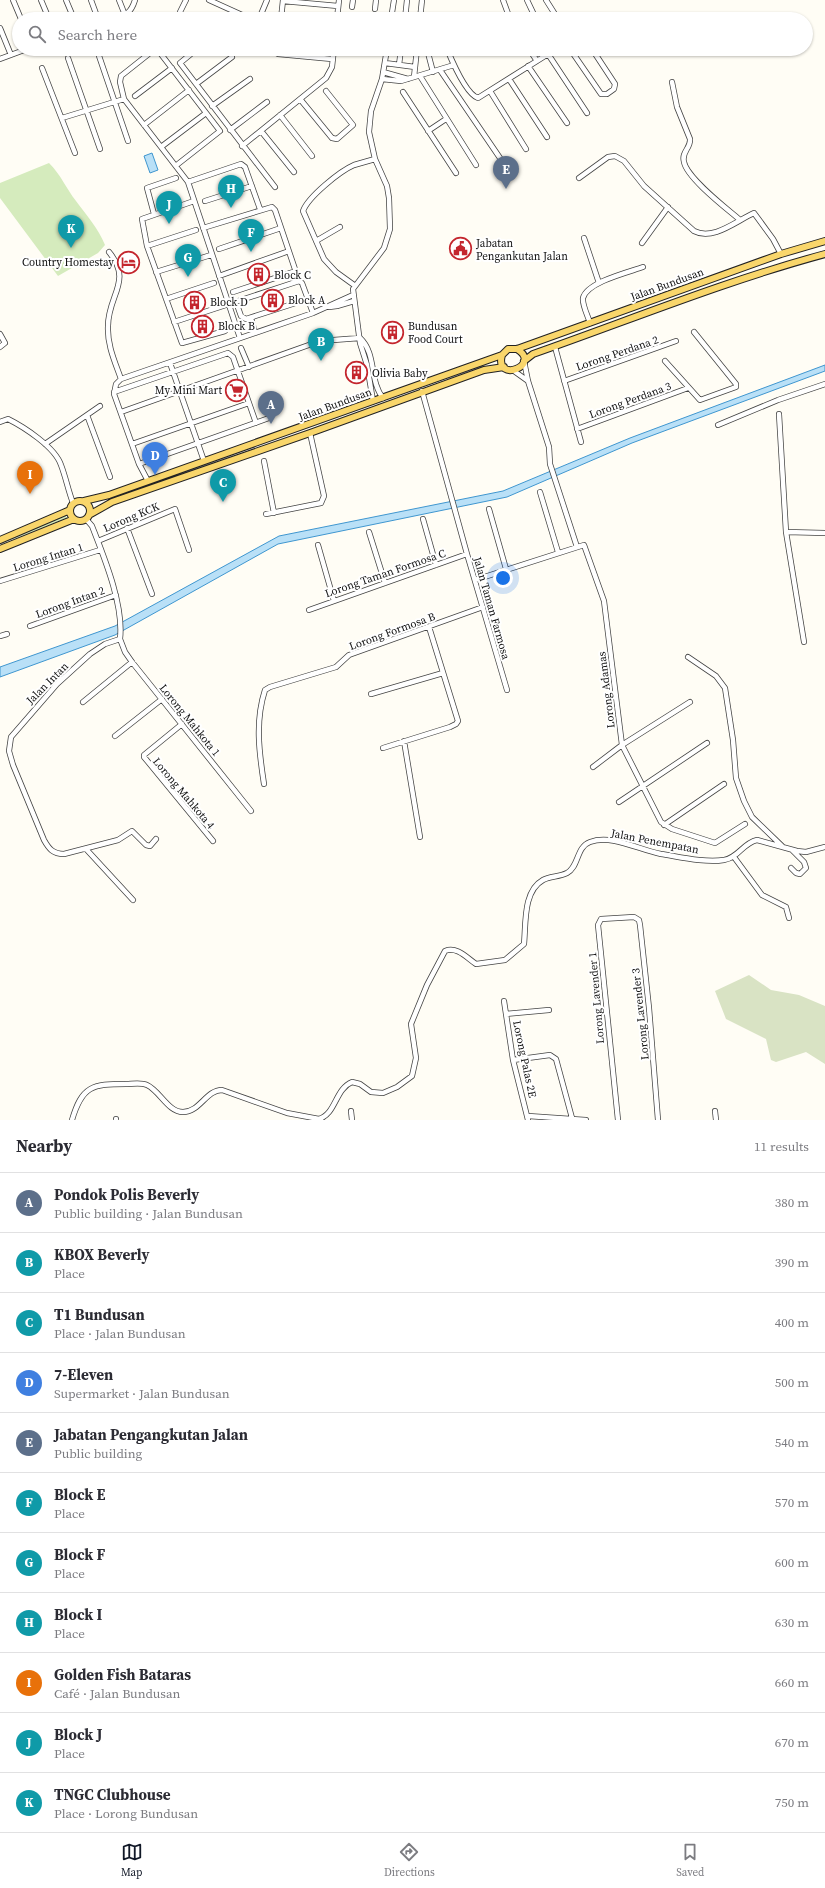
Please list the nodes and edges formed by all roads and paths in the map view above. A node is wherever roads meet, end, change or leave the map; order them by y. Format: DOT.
graph roads {
  1 [pos="13,0"];
  2 [pos="41,0"];
  3 [pos="66,0"];
  4 [pos="91,0"];
  5 [pos="119,0"];
  6 [pos="135,0"];
  7 [pos="186,0"];
  8 [pos="209,0"];
  9 [pos="267,0"];
  10 [pos="339,0"];
  11 [pos="352,0"];
  12 [pos="376,0"];
  13 [pos="394,0"];
  14 [pos="407,0"];
  15 [pos="422,0"];
  16 [pos="503,0"];
  17 [pos="526,0"];
  18 [pos="546,0"];
  19 [pos="283,1"];
  20 [pos="338,6"];
  21 [pos="352,7"];
  22 [pos="375,9"];
  23 [pos="18,12"];
  24 [pos="46,12"];
  25 [pos="71,12"];
  26 [pos="95,12"];
  27 [pos="124,12"];
  28 [pos="130,12"];
  29 [pos="180,12"];
  30 [pos="236,12"];
  31 [pos="262,12"];
  32 [pos="282,12"];
  33 [pos="338,12"];
  34 [pos="392,12"];
  35 [pos="406,12"];
  36 [pos="421,12"];
  37 [pos="507,12"];
  38 [pos="532,12"];
  39 [pos="554,12"];
  40 [pos="0,28"];
  41 [pos="11,54"];
  42 [pos="99,56"];
  43 [pos="147,56"];
  44 [pos="162,56"];
  45 [pos="188,56"];
  46 [pos="300,56"];
  47 [pos="333,56"];
  48 [pos="386,56"];
  49 [pos="400,56"];
  50 [pos="416,56"];
  51 [pos="429,56"];
  52 [pos="450,56"];
  53 [pos="534,56"];
  54 [pos="544,56"];
  55 [pos="549,56"];
  56 [pos="575,56"];
  57 [pos="597,56"];
  58 [pos="232,57"];
  59 [pos="68,58"];
  60 [pos="0,59"];
  61 [pos="332,59"];
  62 [pos="537,60"];
  63 [pos="385,62"];
  64 [pos="399,65"];
  65 [pos="454,66"];
  66 [pos="528,66"];
  67 [pos="415,67"];
  68 [pos="42,68"];
  69 [pos="172,68"];
  70 [pos="440,70"];
  71 [pos="383,72"];
  72 [pos="433,72"];
  73 [pos="420,76"];
  74 [pos="414,77"];
  75 [pos="382,79"];
  76 [pos="408,79"];
  77 [pos="509,79"];
  78 [pos="250,80"];
  79 [pos="672,82"];
  80 [pos="196,84"];
  81 [pos="189,90"];
  82 [pos="326,91"];
  83 [pos="490,91"];
  84 [pos="403,92"];
  85 [pos="134,96"];
  86 [pos="124,99"];
  87 [pos="300,99"];
  88 [pos="114,102"];
  89 [pos="267,102"];
  90 [pos="212,106"];
  91 [pos="87,110"];
  92 [pos="206,113"];
  93 [pos="587,113"];
  94 [pos="280,115"];
  95 [pos="62,118"];
  96 [pos="446,119"];
  97 [pos="567,123"];
  98 [pos="144,125"];
  99 [pos="230,130"];
  100 [pos="261,130"];
  101 [pos="428,131"];
  102 [pos="547,137"];
  103 [pos="128,141"];
  104 [pos="242,146"];
  105 [pos="161,147"];
  106 [pos="100,149"];
  107 [pos="526,149"];
  108 [pos="75,153"];
  109 [pos="312,156"];
  110 [pos="500,158"];
  111 [pos="375,159"];
  112 [pos="178,164"];
  113 [pos="476,165"];
  114 [pos="294,172"];
  115 [pos="456,173"];
  116 [pos="176,178"];
  117 [pos="578,178"];
  118 [pos="188,182"];
  119 [pos="252,186"];
  120 [pos="275,187"];
  121 [pos="194,201"];
  122 [pos="205,201"];
  123 [pos="668,208"];
  124 [pos="260,209"];
  125 [pos="154,214"];
  126 [pos="739,219"];
  127 [pos="340,227"];
  128 [pos="203,228"];
  129 [pos="281,228"];
  130 [pos="196,230"];
  131 [pos="584,238"];
  132 [pos="316,241"];
  133 [pos="825,241"];
  134 [pos="642,243"];
  135 [pos="147,246"];
  136 [pos="219,249"];
  137 [pos="289,251"];
  138 [pos="109,252"];
  139 [pos="781,254"];
  140 [pos="825,254"];
  141 [pos="211,255"];
  142 [pos="643,267"];
  143 [pos="296,271"];
  144 [pos="156,272"];
  145 [pos="219,276"];
  146 [pos="299,281"];
  147 [pos="214,283"];
  148 [pos="599,283"];
  149 [pos="354,285"];
  150 [pos="233,292"];
  151 [pos="353,295"];
  152 [pos="166,299"];
  153 [pos="308,299"];
  154 [pos="354,301"];
  155 [pos="236,302"];
  156 [pos="229,304"];
  157 [pos="329,307"];
  158 [pos="313,313"];
  159 [pos="251,318"];
  160 [pos="174,322"];
  161 [pos="590,323"];
  162 [pos="225,331"];
  163 [pos="694,332"];
  164 [pos="255,333"];
  165 [pos="0,334"];
  166 [pos="240,338"];
  167 [pos="360,338"];
  168 [pos="676,341"];
  169 [pos="0,347"];
  170 [pos="555,347"];
  171 [pos="242,348"];
  172 [pos="517,349"];
  173 [pos="502,354"];
  174 [pos="524,361"];
  175 [pos="665,361"];
  176 [pos="170,363"];
  177 [pos="249,367"];
  178 [pos="504,367"];
  179 [pos="173,371"];
  180 [pos="238,371"];
  181 [pos="514,371"];
  182 [pos="121,380"];
  183 [pos="528,381"];
  184 [pos="564,381"];
  185 [pos="825,384"];
  186 [pos="688,388"];
  187 [pos="180,391"];
  188 [pos="114,392"];
  189 [pos="422,392"];
  190 [pos="410,396"];
  191 [pos="383,398"];
  192 [pos="373,401"];
  193 [pos="249,403"];
  194 [pos="100,406"];
  195 [pos="121,412"];
  196 [pos="87,414"];
  197 [pos="779,414"];
  198 [pos="269,418"];
  199 [pos="0,422"];
  200 [pos="192,423"];
  201 [pos="256,423"];
  202 [pos="718,424"];
  203 [pos="577,429"];
  204 [pos="310,433"];
  205 [pos="581,442"];
  206 [pos="45,444"];
  207 [pos="132,444"];
  208 [pos="199,444"];
  209 [pos="204,461"];
  210 [pos="264,461"];
  211 [pos="140,464"];
  212 [pos="110,477"];
  213 [pos="148,481"];
  214 [pos="540,492"];
  215 [pos="84,501"];
  216 [pos="73,503"];
  217 [pos="490,508"];
  218 [pos="70,510"];
  219 [pos="274,513"];
  220 [pos="266,514"];
  221 [pos="88,517"];
  222 [pos="74,519"];
  223 [pos="423,519"];
  224 [pos="128,528"];
  225 [pos="370,532"];
  226 [pos="786,532"];
  227 [pos="825,533"];
  228 [pos="0,540"];
  229 [pos="98,541"];
  230 [pos="318,545"];
  231 [pos="577,547"];
  232 [pos="0,549"];
  233 [pos="100,550"];
  234 [pos="189,550"];
  235 [pos="558,552"];
  236 [pos="467,554"];
  237 [pos="436,565"];
  238 [pos="506,569"];
  239 [pos="475,580"];
  240 [pos="0,581"];
  241 [pos="385,583"];
  242 [pos="152,594"];
  243 [pos="116,595"];
  244 [pos="334,601"];
  245 [pos="483,607"];
  246 [pos="309,610"];
  247 [pos="30,626"];
  248 [pos="429,627"];
  249 [pos="6,634"];
  250 [pos="0,636"];
  251 [pos="120,636"];
  252 [pos="804,642"];
  253 [pos="688,657"];
  254 [pos="132,662"];
  255 [pos="443,673"];
  256 [pos="507,690"];
  257 [pos="371,694"];
  258 [pos="162,699"];
  259 [pos="83,702"];
  260 [pos="690,702"];
  261 [pos="182,724"];
  262 [pos="115,736"];
  263 [pos="404,741"];
  264 [pos="707,743"];
  265 [pos="622,745"];
  266 [pos="383,748"];
  267 [pos="593,767"];
  268 [pos="264,784"];
  269 [pos="724,784"];
  270 [pos="643,785"];
  271 [pos="619,802"];
  272 [pos="251,811"];
  273 [pos="745,824"];
  274 [pos="664,825"];
  275 [pos="420,837"];
  276 [pos="156,839"];
  277 [pos="213,841"];
  278 [pos="783,847"];
  279 [pos="825,847"];
  280 [pos="86,849"];
  281 [pos="792,850"];
  282 [pos="734,858"];
  283 [pos="791,868"];
  284 [pos="133,900"];
  285 [pos="789,918"];
  286 [pos="638,920"];
  287 [pos="504,1001"];
  288 [pos="549,1010"];
  289 [pos="506,1014"];
  290 [pos="513,1060"];
  291 [pos="351,1111"];
  292 [pos="715,1111"];
  293 [pos="528,1118"];
  294 [pos="572,1118"];
  295 [pos="72,1120"];
  296 [pos="352,1120"];
  297 [pos="586,1120"];
  298 [pos="618,1120"];
  299 [pos="658,1120"];
  300 [pos="716,1120"];
  1 -- 23 [label="street"];
  2 -- 24 [label="street"];
  3 -- 25 [label="street"];
  4 -- 26 [label="street"];
  5 -- 27 [label="street"];
  6 -- 28 [label="street"];
  7 -- 29 [label="street"];
  8 -- 30 [label="street"];
  9 -- 31 [label="street"];
  10 -- 20 [label="street"];
  11 -- 21 [label="street"];
  12 -- 22 [label="street"];
  13 -- 34 [label="street"];
  14 -- 35 [label="street"];
  15 -- 36 [label="street"];
  16 -- 37 [label="street"];
  17 -- 38 [label="street"];
  18 -- 39 [label="street"];
  19 -- 20 [label="street"];
  19 -- 32 [label="street"];
  20 -- 33 [label="street"];
  40 -- 41 [label="street"];
  41 -- 60 [label="street"];
  42 -- 88 [label="street"];
  43 -- 86 [label="street"];
  44 -- 69 [label="street"];
  45 -- 80 [label="street"];
  46 -- 61 [label="street"];
  47 -- 61 [label="street"];
  48 -- 63 [label="street"];
  49 -- 64 [label="street"];
  50 -- 67 [label="street"];
  51 -- 72 [label="street"];
  52 -- 65 [label="street"];
  53 -- 62 [label="street"];
  54 -- 62 [label="street"];
  55 -- 93 [label="street"];
  56 -- 57 [label="street"];
  58 -- 80 [label="street"];
  59 -- 91 [label="street"];
  61 -- 87 [label="street"];
  62 -- 66 [label="street"];
  63 -- 64 [label="street"];
  63 -- 71 [label="street"];
  64 -- 67 [label="street"];
  65 -- 70 [label="street"];
  65 -- 83 [label="street"];
  66 -- 77 [label="street"];
  66 -- 97 [label="street"];
  67 -- 74 [label="street"];
  68 -- 95 [label="street"];
  69 -- 81 [label="street"];
  69 -- 85 [label="street"];
  70 -- 72 [label="street"];
  70 -- 110 [label="street"];
  71 -- 75 [label="street"];
  71 -- 76 [label="street"];
  72 -- 73 [label="street"];
  73 -- 74 [label="street"];
  73 -- 96 [label="street"];
  74 -- 76 [label="street"];
  75 -- 76 [label="street"];
  75 -- 111 [label="street"];
  77 -- 83 [label="street"];
  77 -- 102 [label="street"];
  78 -- 90 [label="street"];
  79 -- 126 [label="street"];
  80 -- 90 [label="street"];
  81 -- 92 [label="street"];
  81 -- 98 [label="street"];
  82 -- 87 [label="street"];
  83 -- 107 [label="street"];
  84 -- 101 [label="street"];
  86 -- 88 [label="street"];
  86 -- 98 [label="street"];
  87 -- 94 [label="street"];
  88 -- 91 [label="street"];
  88 -- 103 [label="street"];
  89 -- 99 [label="street"];
  90 -- 99 [label="street"];
  91 -- 95 [label="street"];
  91 -- 106 [label="street"];
  92 -- 105 [label="street"];
  92 -- 112 [label="street"];
  94 -- 100 [label="street"];
  94 -- 109 [label="street"];
  95 -- 108 [label="street"];
  96 -- 101 [label="street"];
  96 -- 113 [label="street"];
  98 -- 105 [label="street"];
  99 -- 104 [label="street"];
  100 -- 104 [label="street"];
  100 -- 114 [label="street"];
  101 -- 115 [label="street"];
  104 -- 120 [label="street"];
  105 -- 118 [label="street"];
  111 -- 132 [label="street"];
  111 -- 149 [label="street"];
  116 -- 125 [label="street"];
  117 -- 123 [label="street"];
  118 -- 119 [label="street"];
  118 -- 121 [label="street"];
  119 -- 122 [label="street"];
  119 -- 124 [label="street"];
  121 -- 125 [label="street"];
  121 -- 128 [label="street"];
  123 -- 126 [label="street"];
  123 -- 134 [label="street"];
  124 -- 128 [label="street"];
  124 -- 129 [label="street"];
  125 -- 135 [label="street"];
  126 -- 139 [label="street"];
  127 -- 132 [label="street"];
  128 -- 141 [label="street"];
  129 -- 136 [label="street"];
  129 -- 137 [label="street"];
  130 -- 135 [label="street"];
  131 -- 148 [label="street"];
  132 -- 149 [label="street"];
  133 -- 139 [label="main road, Jalan Bundusan"];
  135 -- 144 [label="street"];
  137 -- 143 [label="street"];
  137 -- 145 [label="street"];
  138 -- 182 [label="street"];
  139 -- 161 [label="main road, Jalan Bundusan"];
  140 -- 170 [label="main road, Jalan Bundusan"];
  141 -- 144 [label="street"];
  141 -- 145 [label="street"];
  142 -- 148 [label="street"];
  143 -- 146 [label="street"];
  143 -- 150 [label="street"];
  144 -- 152 [label="street"];
  145 -- 156 [label="street"];
  146 -- 153 [label="street"];
  146 -- 155 [label="street"];
  147 -- 152 [label="street"];
  148 -- 161 [label="street"];
  149 -- 151 [label="street"];
  151 -- 154 [label="street"];
  151 -- 157 [label="street"];
  152 -- 160 [label="street"];
  153 -- 158 [label="street"];
  153 -- 159 [label="street"];
  154 -- 157 [label="street"];
  154 -- 167 [label="street"];
  155 -- 156 [label="street"];
  155 -- 159 [label="street"];
  156 -- 160 [label="street"];
  156 -- 166 [label="street"];
  157 -- 158 [label="street"];
  158 -- 164 [label="street"];
  159 -- 164 [label="street"];
  160 -- 162 [label="street"];
  161 -- 172 [label="main road, Jalan Bundusan"];
  163 -- 186 [label="street"];
  164 -- 166 [label="street"];
  165 -- 169 [label="street"];
  166 -- 176 [label="street"];
  167 -- 177 [label="street"];
  167 -- 191 [label="street"];
  167 -- 192 [label="street"];
  168 -- 184 [label="street, Lorong Perdana 2"];
  170 -- 174 [label="main road, Jalan Bundusan"];
  170 -- 184 [label="street"];
  171 -- 177 [label="street"];
  172 -- 173 [label="main road, Jalan Bundusan"];
  172 -- 174 [label="main road"];
  173 -- 178 [label="main road"];
  173 -- 191 [label="main road, Jalan Bundusan"];
  174 -- 181 [label="main road, Jalan Bundusan"];
  174 -- 183 [label="street"];
  175 -- 186 [label="street"];
  176 -- 179 [label="street"];
  176 -- 182 [label="street"];
  177 -- 180 [label="street"];
  178 -- 181 [label="main road, Jalan Bundusan"];
  178 -- 189 [label="main road, Jalan Bundusan"];
  179 -- 180 [label="street"];
  179 -- 187 [label="street"];
  179 -- 188 [label="street"];
  180 -- 187 [label="street"];
  180 -- 193 [label="street"];
  181 -- 183 [label="street"];
  182 -- 188 [label="street"];
  183 -- 231 [label="street"];
  184 -- 203 [label="street"];
  185 -- 202 [label="street"];
  186 -- 203 [label="street, Lorong Perdana 3"];
  187 -- 195 [label="street"];
  187 -- 200 [label="street"];
  188 -- 195 [label="street"];
  189 -- 190 [label="main road, Jalan Bundusan"];
  189 -- 236 [label="street, Jalan Taman Farmosa"];
  190 -- 192 [label="main road"];
  190 -- 204 [label="main road, Jalan Bundusan"];
  191 -- 192 [label="main road, Jalan Bundusan"];
  192 -- 209 [label="main road, Jalan Bundusan"];
  193 -- 200 [label="street"];
  193 -- 201 [label="street"];
  194 -- 196 [label="street"];
  195 -- 207 [label="street"];
  196 -- 206 [label="street"];
  196 -- 212 [label="street"];
  197 -- 226 [label="street"];
  198 -- 201 [label="street"];
  199 -- 206 [label="street"];
  200 -- 207 [label="street"];
  200 -- 208 [label="street"];
  201 -- 208 [label="street"];
  203 -- 205 [label="street"];
  204 -- 219 [label="street"];
  204 -- 221 [label="main road, Jalan Bundusan"];
  206 -- 216 [label="street"];
  207 -- 211 [label="street"];
  208 -- 209 [label="street"];
  208 -- 211 [label="street"];
  209 -- 213 [label="main road, Jalan Bundusan"];
  210 -- 219 [label="street"];
  211 -- 213 [label="street"];
  213 -- 215 [label="main road, Jalan Bundusan"];
  214 -- 235 [label="street"];
  215 -- 216 [label="main road"];
  215 -- 221 [label="main road"];
  216 -- 218 [label="main road"];
  217 -- 238 [label="street"];
  218 -- 222 [label="main road"];
  218 -- 228 [label="main road"];
  219 -- 220 [label="street"];
  221 -- 222 [label="main road"];
  221 -- 229 [label="street"];
  222 -- 232 [label="main road"];
  223 -- 237 [label="street"];
  224 -- 229 [label="street, Lorong KCK"];
  224 -- 234 [label="street, Lorong KCK"];
  224 -- 242 [label="street"];
  225 -- 241 [label="street"];
  226 -- 227 [label="street"];
  226 -- 252 [label="street"];
  229 -- 233 [label="street"];
  230 -- 244 [label="street"];
  231 -- 235 [label="street"];
  231 -- 265 [label="street, Lorong Adamas"];
  233 -- 240 [label="street, Lorong Intan 1"];
  233 -- 243 [label="street"];
  235 -- 238 [label="street"];
  236 -- 237 [label="street, Lorong Taman Formosa C"];
  236 -- 239 [label="street, Jalan Taman Farmosa"];
  237 -- 241 [label="street, Lorong Taman Formosa C"];
  238 -- 239 [label="street"];
  239 -- 245 [label="street, Jalan Taman Farmosa"];
  241 -- 244 [label="street, Lorong Taman Formosa C"];
  243 -- 247 [label="street, Lorong Intan 2"];
  243 -- 251 [label="street"];
  244 -- 246 [label="street, Lorong Taman Formosa C"];
  245 -- 248 [label="street, Lorong Formosa B"];
  245 -- 256 [label="street, Jalan Taman Farmosa"];
  248 -- 255 [label="street"];
  248 -- 268 [label="street, Lorong Formosa B"];
  249 -- 250 [label="street"];
  251 -- 254 [label="street, Lorong Mahkota 1"];
  251 -- 280 [label="street, Jalan Intan"];
  253 -- 278 [label="street"];
  254 -- 258 [label="street, Lorong Mahkota 1"];
  254 -- 259 [label="street"];
  255 -- 257 [label="street"];
  255 -- 263 [label="street"];
  258 -- 261 [label="street, Lorong Mahkota 1"];
  258 -- 262 [label="street"];
  260 -- 265 [label="street"];
  261 -- 272 [label="street, Lorong Mahkota 1"];
  261 -- 277 [label="street, Lorong Mahkota 4"];
  263 -- 266 [label="street"];
  263 -- 275 [label="street"];
  264 -- 270 [label="street"];
  265 -- 267 [label="street"];
  265 -- 270 [label="street, Lorong Adamas"];
  269 -- 274 [label="street"];
  270 -- 271 [label="street"];
  270 -- 274 [label="street, Lorong Adamas"];
  273 -- 274 [label="street"];
  276 -- 280 [label="street"];
  278 -- 281 [label="street"];
  278 -- 282 [label="street"];
  279 -- 281 [label="street"];
  280 -- 284 [label="street"];
  281 -- 283 [label="street"];
  282 -- 285 [label="street"];
  282 -- 295 [label="street, Jalan Penempatan"];
  286 -- 298 [label="street, Lorong Lavender 1"];
  286 -- 299 [label="street, Lorong Lavender 3"];
  287 -- 289 [label="street, Lorong Palas 2E"];
  288 -- 289 [label="street"];
  289 -- 290 [label="street, Lorong Palas 2E"];
  290 -- 293 [label="street, Lorong Palas 2E"];
  290 -- 294 [label="street"];
  291 -- 296 [label="street"];
  292 -- 300 [label="street"];
  293 -- 294 [label="street"];
  294 -- 297 [label="street"];
}
